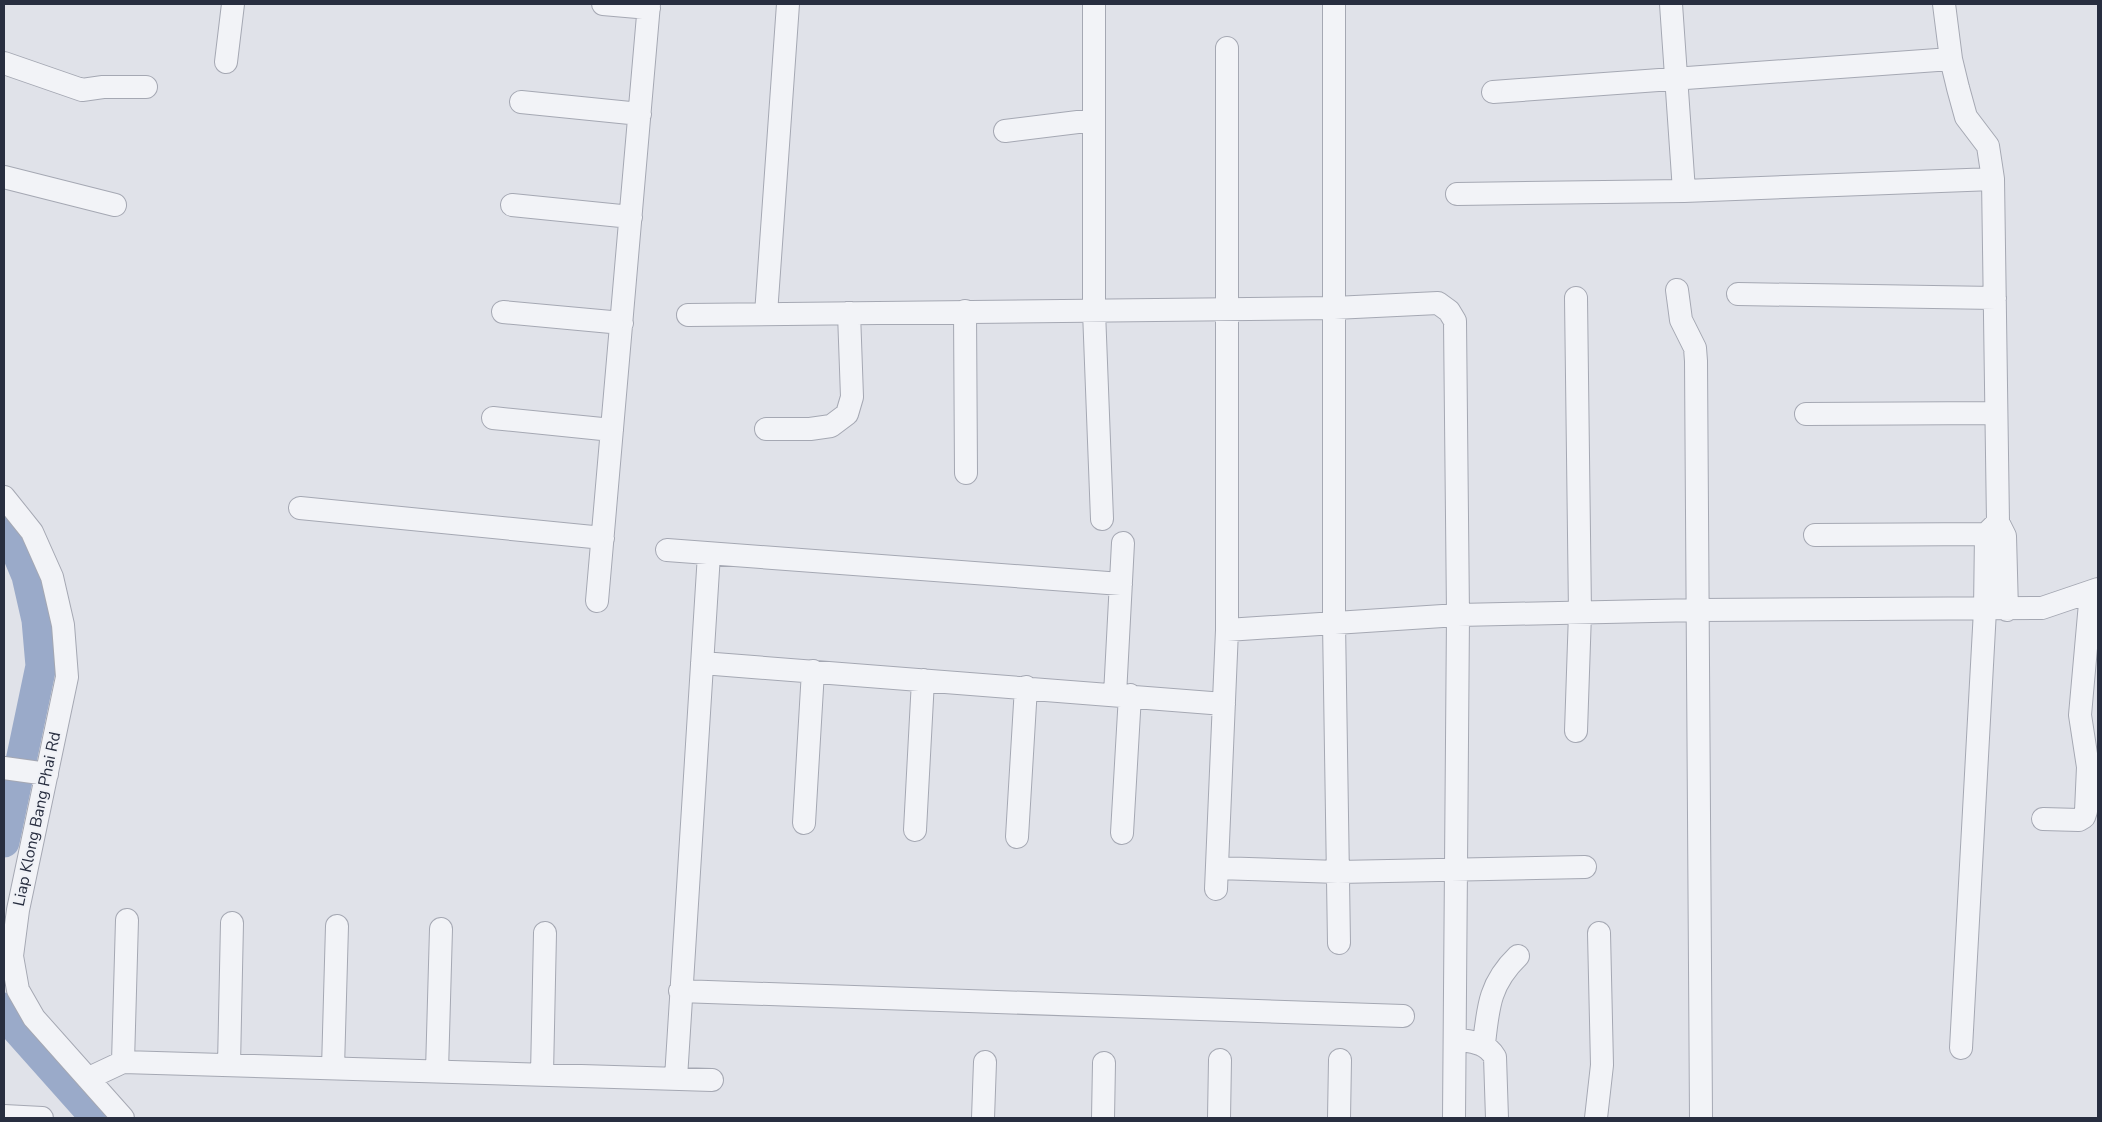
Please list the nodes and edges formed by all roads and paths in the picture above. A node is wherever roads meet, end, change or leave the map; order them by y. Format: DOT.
graph roads {
  1 [pos="232,4"];
  2 [pos="603,4"];
  3 [pos="788,4"];
  4 [pos="1094,4"];
  5 [pos="1334,4"];
  6 [pos="1671,4"];
  7 [pos="1944,4"];
  8 [pos="649,6"];
  9 [pos="1227,48"];
  10 [pos="1951,60"];
  11 [pos="226,62"];
  12 [pos="4,64"];
  13 [pos="1676,79"];
  14 [pos="146,87"];
  15 [pos="1493,92"];
  16 [pos="521,102"];
  17 [pos="640,114"];
  18 [pos="1094,120"];
  19 [pos="1005,131"];
  20 [pos="4,177"];
  21 [pos="1993,180"];
  22 [pos="1684,191"];
  23 [pos="1457,194"];
  24 [pos="115,205"];
  25 [pos="512,205"];
  26 [pos="631,216"];
  27 [pos="1676,290"];
  28 [pos="1738,294"];
  29 [pos="1576,298"];
  30 [pos="1995,298"];
  31 [pos="1225,308"];
  32 [pos="1334,308"];
  33 [pos="965,311"];
  34 [pos="1094,311"];
  35 [pos="503,312"];
  36 [pos="849,313"];
  37 [pos="766,314"];
  38 [pos="688,315"];
  39 [pos="622,323"];
  40 [pos="1995,413"];
  41 [pos="1806,414"];
  42 [pos="493,418"];
  43 [pos="766,428"];
  44 [pos="612,430"];
  45 [pos="966,473"];
  46 [pos="4,497"];
  47 [pos="300,508"];
  48 [pos="1102,519"];
  49 [pos="1996,531"];
  50 [pos="1815,535"];
  51 [pos="603,538"];
  52 [pos="1123,543"];
  53 [pos="667,550"];
  54 [pos="709,554"];
  55 [pos="1121,584"];
  56 [pos="2095,591"];
  57 [pos="597,601"];
  58 [pos="1699,610"];
  59 [pos="1996,610"];
  60 [pos="1580,613"];
  61 [pos="1458,615"];
  62 [pos="1334,623"];
  63 [pos="1227,630"];
  64 [pos="702,663"];
  65 [pos="813,672"];
  66 [pos="923,680"];
  67 [pos="1026,687"];
  68 [pos="1123,695"];
  69 [pos="1224,704"];
  70 [pos="1576,731"];
  71 [pos="5,768"];
  72 [pos="43,774"];
  73 [pos="2043,819"];
  74 [pos="804,823"];
  75 [pos="915,830"];
  76 [pos="1122,833"];
  77 [pos="1017,837"];
  78 [pos="1585,867"];
  79 [pos="1455,871"];
  80 [pos="1338,872"];
  81 [pos="127,920"];
  82 [pos="232,923"];
  83 [pos="337,926"];
  84 [pos="441,929"];
  85 [pos="545,933"];
  86 [pos="1599,933"];
  87 [pos="1339,943"];
  88 [pos="1518,956"];
  89 [pos="680,991"];
  90 [pos="1403,1016"];
  91 [pos="1455,1039"];
  92 [pos="1484,1044"];
  93 [pos="1961,1048"];
  94 [pos="1220,1060"];
  95 [pos="1340,1060"];
  96 [pos="123,1062"];
  97 [pos="985,1062"];
  98 [pos="1104,1063"];
  99 [pos="229,1065"];
  100 [pos="333,1068"];
  101 [pos="437,1071"];
  102 [pos="542,1074"];
  103 [pos="89,1078"];
  104 [pos="676,1078"];
  105 [pos="712,1080"];
  106 [pos="4,1116"];
  107 [pos="42,1118"];
  108 [pos="123,1118"];
  109 [pos="984,1118"];
  110 [pos="1103,1118"];
  111 [pos="1220,1118"];
  112 [pos="1339,1118"];
  113 [pos="1454,1118"];
  114 [pos="1497,1118"];
  115 [pos="1596,1118"];
  116 [pos="1700,1118"];
  1 -- 11 [label="street"];
  2 -- 8 [label="street"];
  3 -- 37 [label="street"];
  4 -- 18 [label="street"];
  5 -- 32 [label="street"];
  6 -- 13 [label="street"];
  7 -- 10 [label="street"];
  8 -- 17 [label="street"];
  9 -- 31 [label="street"];
  10 -- 13 [label="street"];
  10 -- 21 [label="street"];
  12 -- 14 [label="street"];
  13 -- 15 [label="street"];
  13 -- 22 [label="street"];
  16 -- 17 [label="street"];
  17 -- 26 [label="street"];
  18 -- 19 [label="street"];
  18 -- 34 [label="street"];
  20 -- 24 [label="street"];
  21 -- 22 [label="street"];
  21 -- 30 [label="street"];
  22 -- 23 [label="street"];
  25 -- 26 [label="street"];
  26 -- 39 [label="street"];
  27 -- 58 [label="street"];
  28 -- 30 [label="street"];
  29 -- 60 [label="street"];
  30 -- 40 [label="street"];
  31 -- 32 [label="street"];
  31 -- 34 [label="street"];
  31 -- 63 [label="street"];
  32 -- 61 [label="street"];
  32 -- 62 [label="street"];
  33 -- 34 [label="street"];
  33 -- 36 [label="street"];
  33 -- 45 [label="street"];
  34 -- 48 [label="street"];
  35 -- 39 [label="street"];
  36 -- 37 [label="street"];
  36 -- 43 [label="street"];
  37 -- 38 [label="street"];
  39 -- 44 [label="street"];
  40 -- 41 [label="street"];
  40 -- 49 [label="street"];
  42 -- 44 [label="street"];
  44 -- 51 [label="street"];
  46 -- 72 [label="street, Liap Klong Bang Phai Rd"];
  47 -- 51 [label="street"];
  49 -- 50 [label="street"];
  49 -- 59 [label="street"];
  51 -- 57 [label="street"];
  52 -- 55 [label="street"];
  53 -- 54 [label="street"];
  54 -- 55 [label="street"];
  54 -- 64 [label="street"];
  55 -- 68 [label="street"];
  56 -- 59 [label="street"];
  56 -- 73 [label="street"];
  58 -- 59 [label="street"];
  58 -- 60 [label="street"];
  58 -- 116 [label="street"];
  59 -- 93 [label="street"];
  60 -- 61 [label="street"];
  60 -- 70 [label="street"];
  61 -- 62 [label="street"];
  61 -- 79 [label="street"];
  62 -- 63 [label="street"];
  62 -- 80 [label="street"];
  63 -- 69 [label="street"];
  64 -- 65 [label="street"];
  64 -- 89 [label="street"];
  65 -- 66 [label="street"];
  65 -- 74 [label="street"];
  66 -- 67 [label="street"];
  66 -- 75 [label="street"];
  67 -- 68 [label="street"];
  67 -- 77 [label="street"];
  68 -- 69 [label="street"];
  68 -- 76 [label="street"];
  69 -- 80 [label="street"];
  71 -- 72 [label="street"];
  72 -- 103 [label="street, Liap Klong Bang Phai Rd"];
  78 -- 79 [label="street"];
  79 -- 80 [label="street"];
  79 -- 91 [label="street"];
  80 -- 87 [label="street"];
  81 -- 96 [label="street"];
  82 -- 99 [label="street"];
  83 -- 100 [label="street"];
  84 -- 101 [label="street"];
  85 -- 102 [label="street"];
  86 -- 115 [label="street"];
  88 -- 92 [label="street"];
  89 -- 90 [label="street"];
  89 -- 104 [label="street"];
  91 -- 92 [label="street"];
  91 -- 113 [label="street"];
  92 -- 114 [label="street"];
  94 -- 111 [label="street"];
  95 -- 112 [label="street"];
  96 -- 99 [label="street"];
  96 -- 103 [label="street"];
  97 -- 109 [label="street"];
  98 -- 110 [label="street"];
  99 -- 100 [label="street"];
  100 -- 101 [label="street"];
  101 -- 102 [label="street"];
  102 -- 104 [label="street"];
  103 -- 108 [label="street, Liap Klong Bang Phai Rd"];
  104 -- 105 [label="street"];
  106 -- 107 [label="street"];
}
